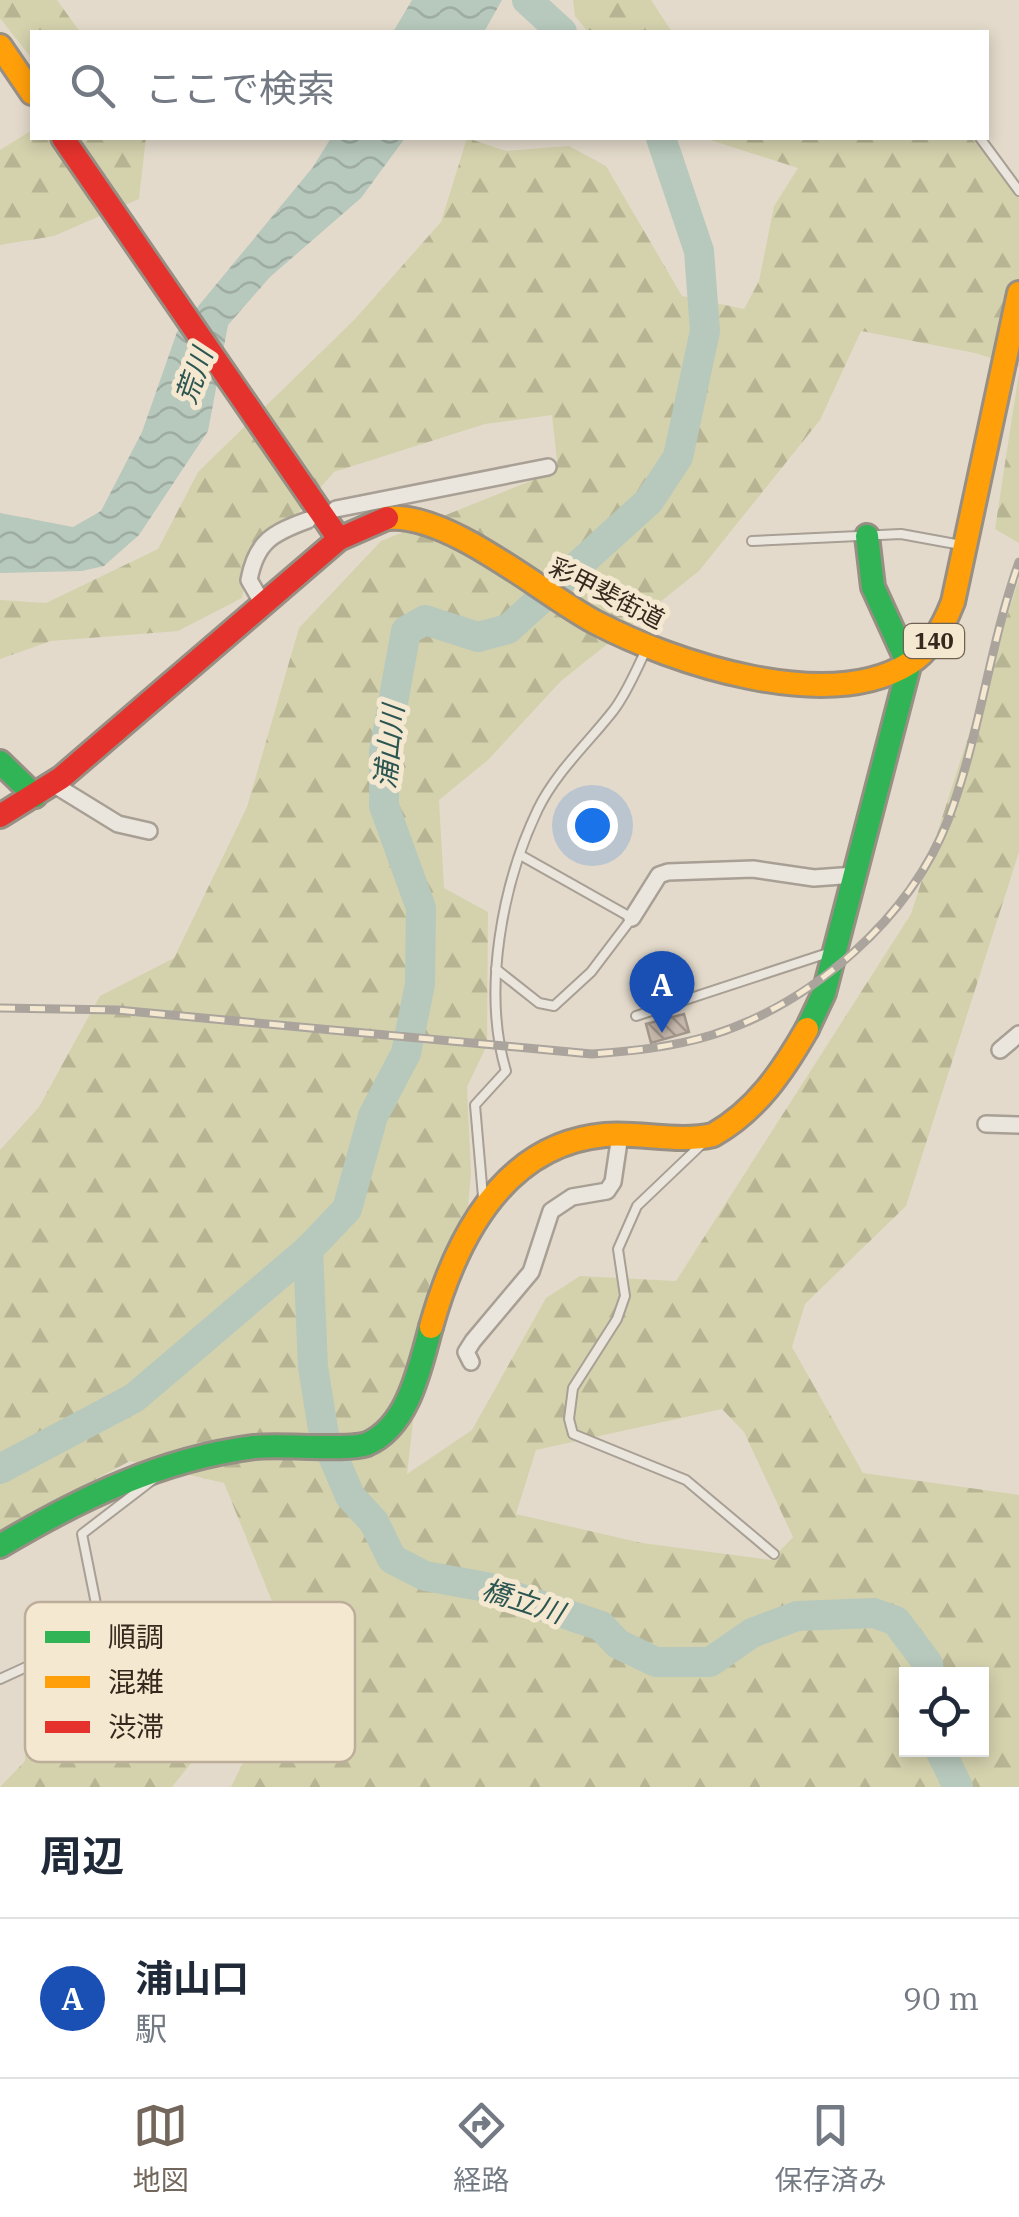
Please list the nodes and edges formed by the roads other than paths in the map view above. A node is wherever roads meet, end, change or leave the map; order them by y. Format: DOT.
graph roads {
  1 [pos="0,46"];
  2 [pos="30,90"];
  3 [pos="64,140"];
  4 [pos="981,140"];
  5 [pos="1019,191"];
  6 [pos="1019,294"];
  7 [pos="548,467"];
  8 [pos="336,509"];
  9 [pos="308,520"];
  10 [pos="868,536"];
  11 [pos="339,539"];
  12 [pos="752,541"];
  13 [pos="966,547"];
  14 [pos="264,604"];
  15 [pos="648,646"];
  16 [pos="909,666"];
  17 [pos="0,762"];
  18 [pos="44,790"];
  19 [pos="0,816"];
  20 [pos="149,831"];
  21 [pos="522,856"];
  22 [pos="855,875"];
  23 [pos="632,918"];
  24 [pos="835,951"];
  25 [pos="496,968"];
  26 [pos="636,1016"];
  27 [pos="1019,1034"];
  28 [pos="1000,1050"];
  29 [pos="986,1124"];
  30 [pos="1019,1125"];
  31 [pos="620,1136"];
  32 [pos="710,1137"];
  33 [pos="484,1206"];
  34 [pos="470,1362"];
  35 [pos="164,1468"];
  36 [pos="0,1546"];
  37 [pos="774,1554"];
  38 [pos="95,1602"];
  39 [pos="25,1668"];
  40 [pos="0,1680"];
  1 -- 2 [label="main road"];
  3 -- 11 [label="main road"];
  4 -- 5 [label="lane"];
  6 -- 13 [label="main road, 140"];
  7 -- 8 [label="street"];
  9 -- 14 [label="street"];
  10 -- 12 [label="lane"];
  10 -- 13 [label="lane"];
  10 -- 16 [label="main road"];
  11 -- 14 [label="main road, 彩甲斐街道 / 140"];
  11 -- 15 [label="main road, 彩甲斐街道 / 140"];
  13 -- 16 [label="main road, 140"];
  14 -- 18 [label="main road, 彩甲斐街道 / 140"];
  15 -- 16 [label="main road, 彩甲斐街道 / 140"];
  15 -- 21 [label="lane"];
  16 -- 22 [label="main road"];
  17 -- 18 [label="main road"];
  18 -- 19 [label="main road, 彩甲斐街道 / 140"];
  18 -- 20 [label="street"];
  21 -- 23 [label="lane"];
  21 -- 25 [label="lane"];
  22 -- 23 [label="street"];
  22 -- 24 [label="main road"];
  23 -- 25 [label="lane"];
  24 -- 26 [label="lane"];
  24 -- 32 [label="main road"];
  25 -- 33 [label="lane"];
  27 -- 28 [label="street"];
  29 -- 30 [label="street"];
  31 -- 32 [label="main road"];
  31 -- 33 [label="main road"];
  31 -- 34 [label="street"];
  32 -- 37 [label="lane"];
  33 -- 35 [label="main road"];
  35 -- 36 [label="main road"];
  35 -- 38 [label="lane"];
  39 -- 40 [label="lane"];
}
